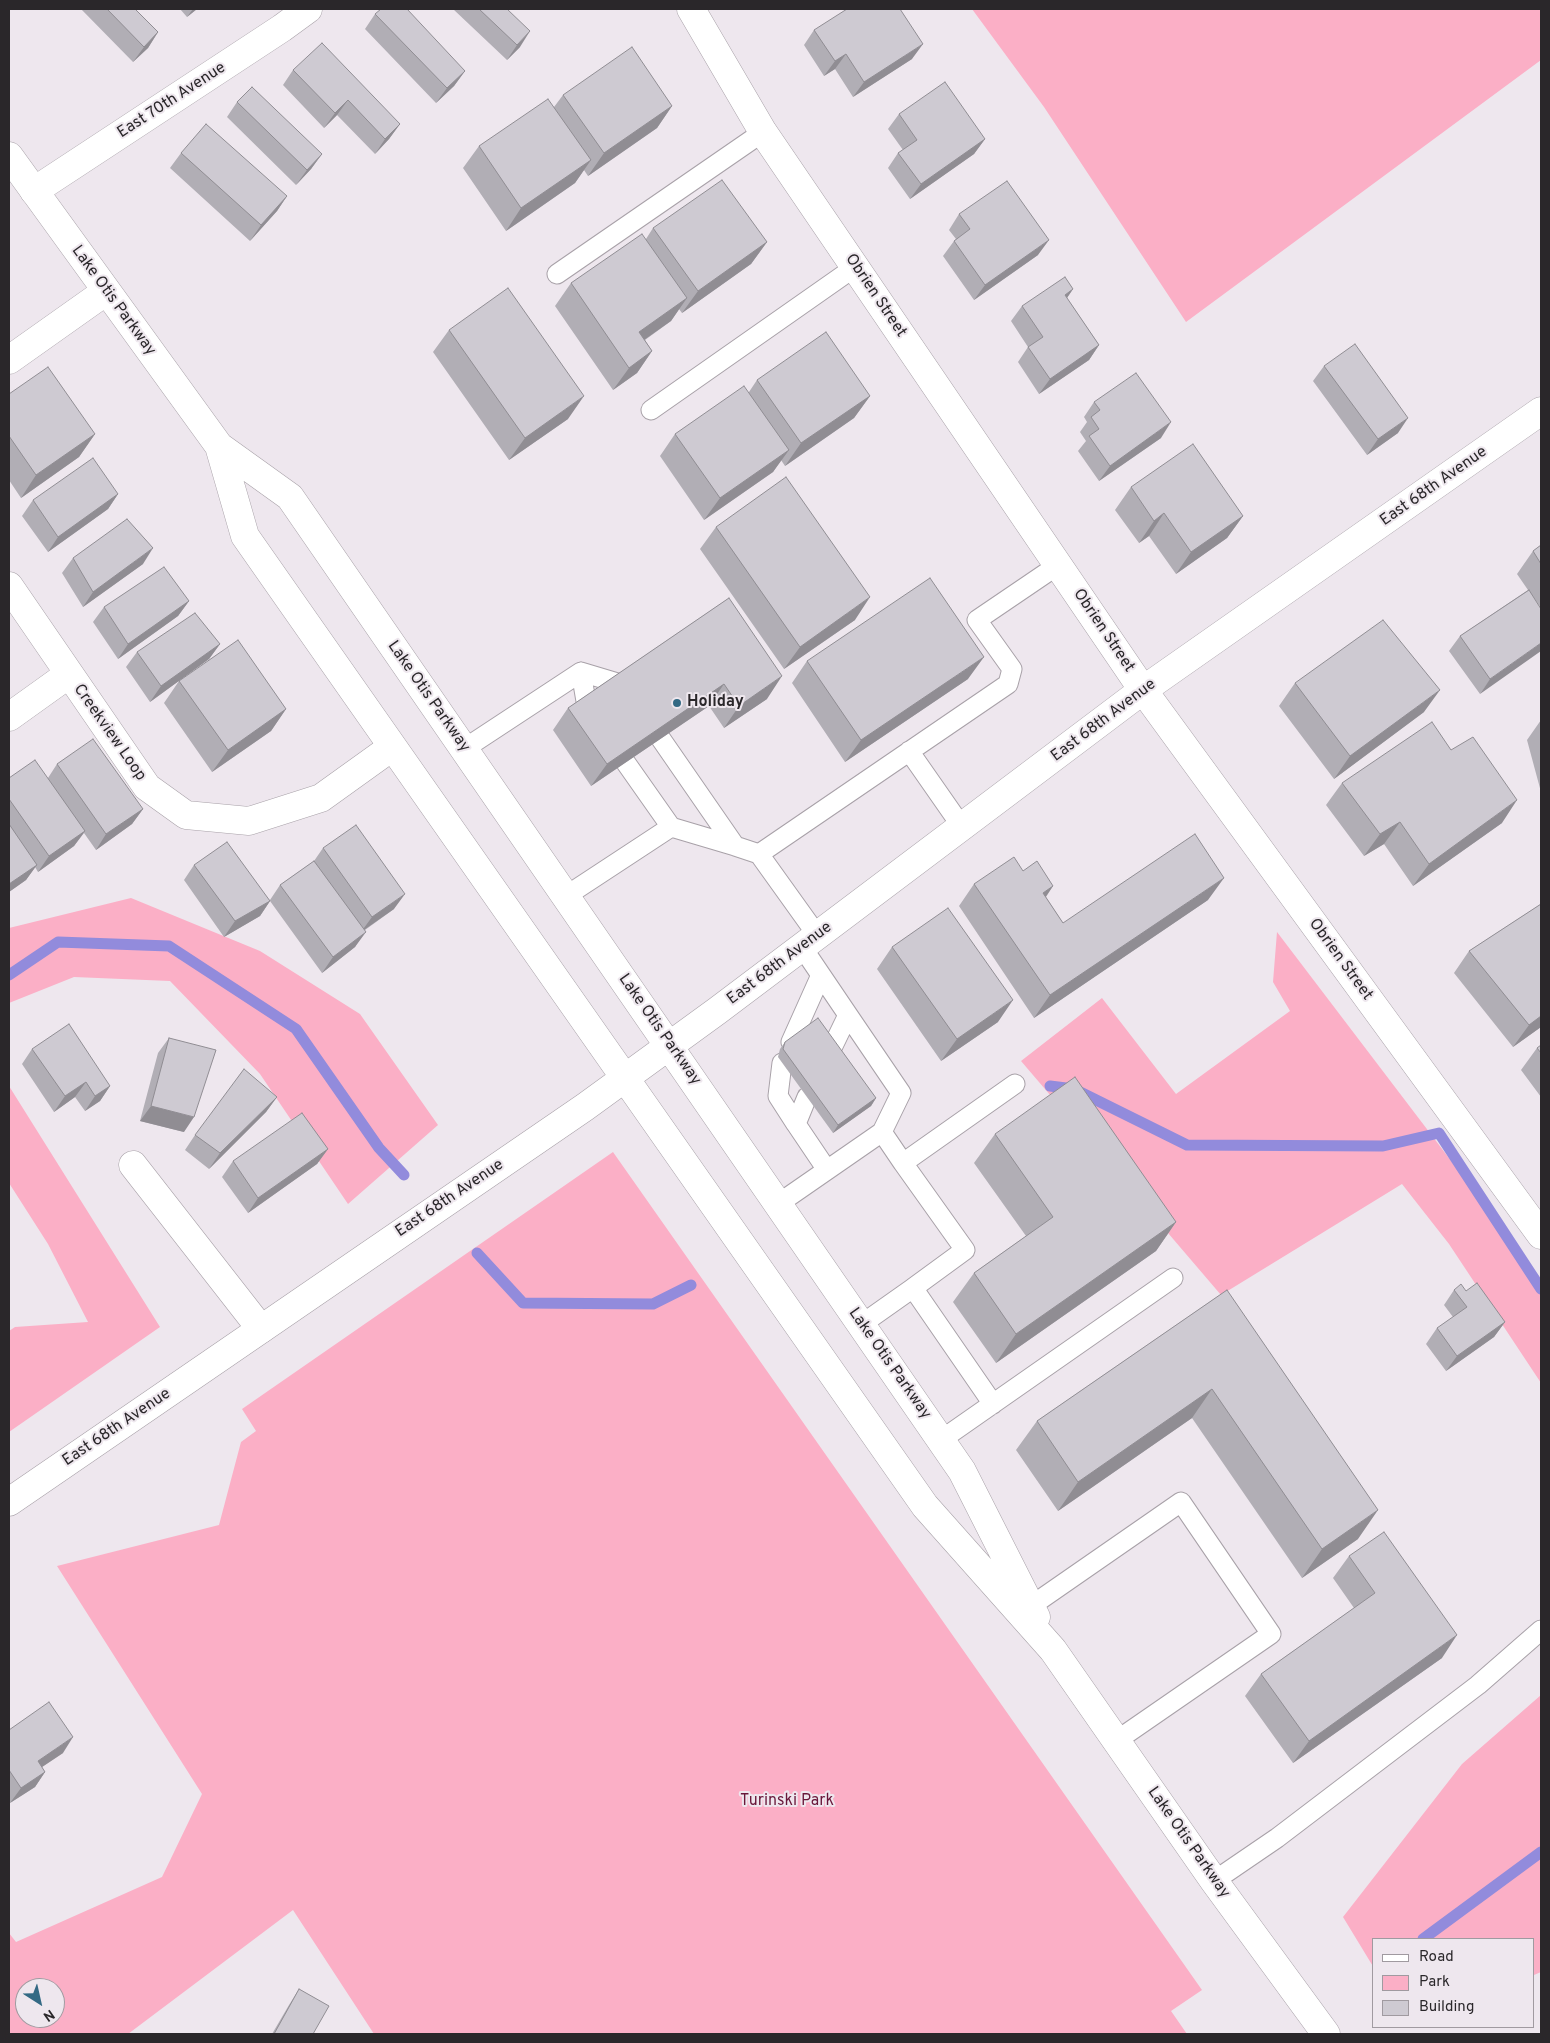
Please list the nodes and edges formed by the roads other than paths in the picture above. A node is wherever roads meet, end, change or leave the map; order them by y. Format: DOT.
graph roads {
  1 [pos="308,9"];
  2 [pos="691,9"];
  3 [pos="764,132"];
  4 [pos="9,156"];
  5 [pos="34,191"];
  6 [pos="855,267"];
  7 [pos="557,274"];
  8 [pos="105,292"];
  9 [pos="9,360"];
  10 [pos="651,410"];
  11 [pos="1541,411"];
  12 [pos="219,446"];
  13 [pos="1058,564"];
  14 [pos="9,586"];
  15 [pos="581,672"];
  16 [pos="69,674"];
  17 [pos="621,684"];
  18 [pos="1143,690"];
  19 [pos="587,707"];
  20 [pos="9,717"];
  21 [pos="661,739"];
  22 [pos="392,747"];
  23 [pos="464,750"];
  24 [pos="909,751"];
  25 [pos="626,763"];
  26 [pos="671,827"];
  27 [pos="962,827"];
  28 [pos="735,846"];
  29 [pos="758,854"];
  30 [pos="566,896"];
  31 [pos="810,941"];
  32 [pos="821,975"];
  33 [pos="848,1015"];
  34 [pos="791,1042"];
  35 [pos="669,1044"];
  36 [pos="831,1050"];
  37 [pos="782,1063"];
  38 [pos="624,1079"];
  39 [pos="1015,1084"];
  40 [pos="807,1097"];
  41 [pos="796,1124"];
  42 [pos="882,1132"];
  43 [pos="903,1163"];
  44 [pos="133,1165"];
  45 [pos="826,1170"];
  46 [pos="778,1204"];
  47 [pos="1541,1235"];
  48 [pos="1174,1278"];
  49 [pos="913,1288"];
  50 [pos="862,1324"];
  51 [pos="261,1329"];
  52 [pos="993,1404"];
  53 [pos="941,1440"];
  54 [pos="9,1502"];
  55 [pos="1030,1606"];
  56 [pos="1541,1630"];
  57 [pos="1053,1650"];
  58 [pos="1116,1741"];
  59 [pos="1214,1881"];
  60 [pos="1326,2034"];
  1 -- 5 [label="street, East 70th Avenue"];
  2 -- 3 [label="street, Obrien Street"];
  3 -- 6 [label="street, Obrien Street"];
  3 -- 7 [label="lane"];
  4 -- 5 [label="street, Lake Otis Parkway"];
  5 -- 8 [label="street, Lake Otis Parkway"];
  6 -- 10 [label="lane"];
  6 -- 13 [label="street, Obrien Street"];
  8 -- 9 [label="street"];
  8 -- 12 [label="street, Lake Otis Parkway"];
  11 -- 18 [label="street, East 68th Avenue"];
  12 -- 22 [label="street, Lake Otis Parkway"];
  12 -- 23 [label="street, Lake Otis Parkway"];
  13 -- 18 [label="street, Obrien Street"];
  13 -- 24 [label="lane"];
  14 -- 16 [label="street, Creekview Loop"];
  15 -- 17 [label="lane"];
  15 -- 19 [label="lane"];
  15 -- 23 [label="lane"];
  16 -- 20 [label="street, Creekview Loop"];
  16 -- 22 [label="street, Creekview Loop"];
  18 -- 27 [label="street, East 68th Avenue"];
  18 -- 47 [label="street, Obrien Street"];
  21 -- 28 [label="lane"];
  22 -- 38 [label="street, Lake Otis Parkway"];
  23 -- 30 [label="street, Lake Otis Parkway"];
  24 -- 27 [label="lane"];
  24 -- 29 [label="lane"];
  25 -- 26 [label="lane"];
  26 -- 28 [label="lane"];
  26 -- 30 [label="lane"];
  27 -- 31 [label="street, East 68th Avenue"];
  28 -- 29 [label="lane"];
  29 -- 31 [label="lane"];
  30 -- 35 [label="street, Lake Otis Parkway"];
  31 -- 32 [label="lane"];
  31 -- 35 [label="street, East 68th Avenue"];
  32 -- 33 [label="lane"];
  32 -- 34 [label="lane"];
  33 -- 36 [label="lane"];
  33 -- 42 [label="lane"];
  35 -- 38 [label="street, East 68th Avenue"];
  35 -- 46 [label="street, Lake Otis Parkway"];
  37 -- 41 [label="lane"];
  38 -- 51 [label="street, East 68th Avenue"];
  38 -- 57 [label="street, Lake Otis Parkway"];
  39 -- 43 [label="lane"];
  40 -- 41 [label="lane"];
  41 -- 45 [label="lane"];
  42 -- 43 [label="lane"];
  42 -- 45 [label="lane"];
  43 -- 49 [label="lane"];
  44 -- 51 [label="street"];
  45 -- 46 [label="lane"];
  46 -- 50 [label="street, Lake Otis Parkway"];
  48 -- 52 [label="lane"];
  49 -- 50 [label="lane"];
  49 -- 52 [label="lane"];
  50 -- 53 [label="street, Lake Otis Parkway"];
  51 -- 54 [label="street, East 68th Avenue"];
  52 -- 53 [label="lane"];
  53 -- 55 [label="street, Lake Otis Parkway"];
  55 -- 57 [label="street, Lake Otis Parkway"];
  55 -- 58 [label="lane"];
  56 -- 59 [label="lane"];
  57 -- 58 [label="street, Lake Otis Parkway"];
  58 -- 59 [label="street, Lake Otis Parkway"];
  59 -- 60 [label="street, Lake Otis Parkway"];
}
